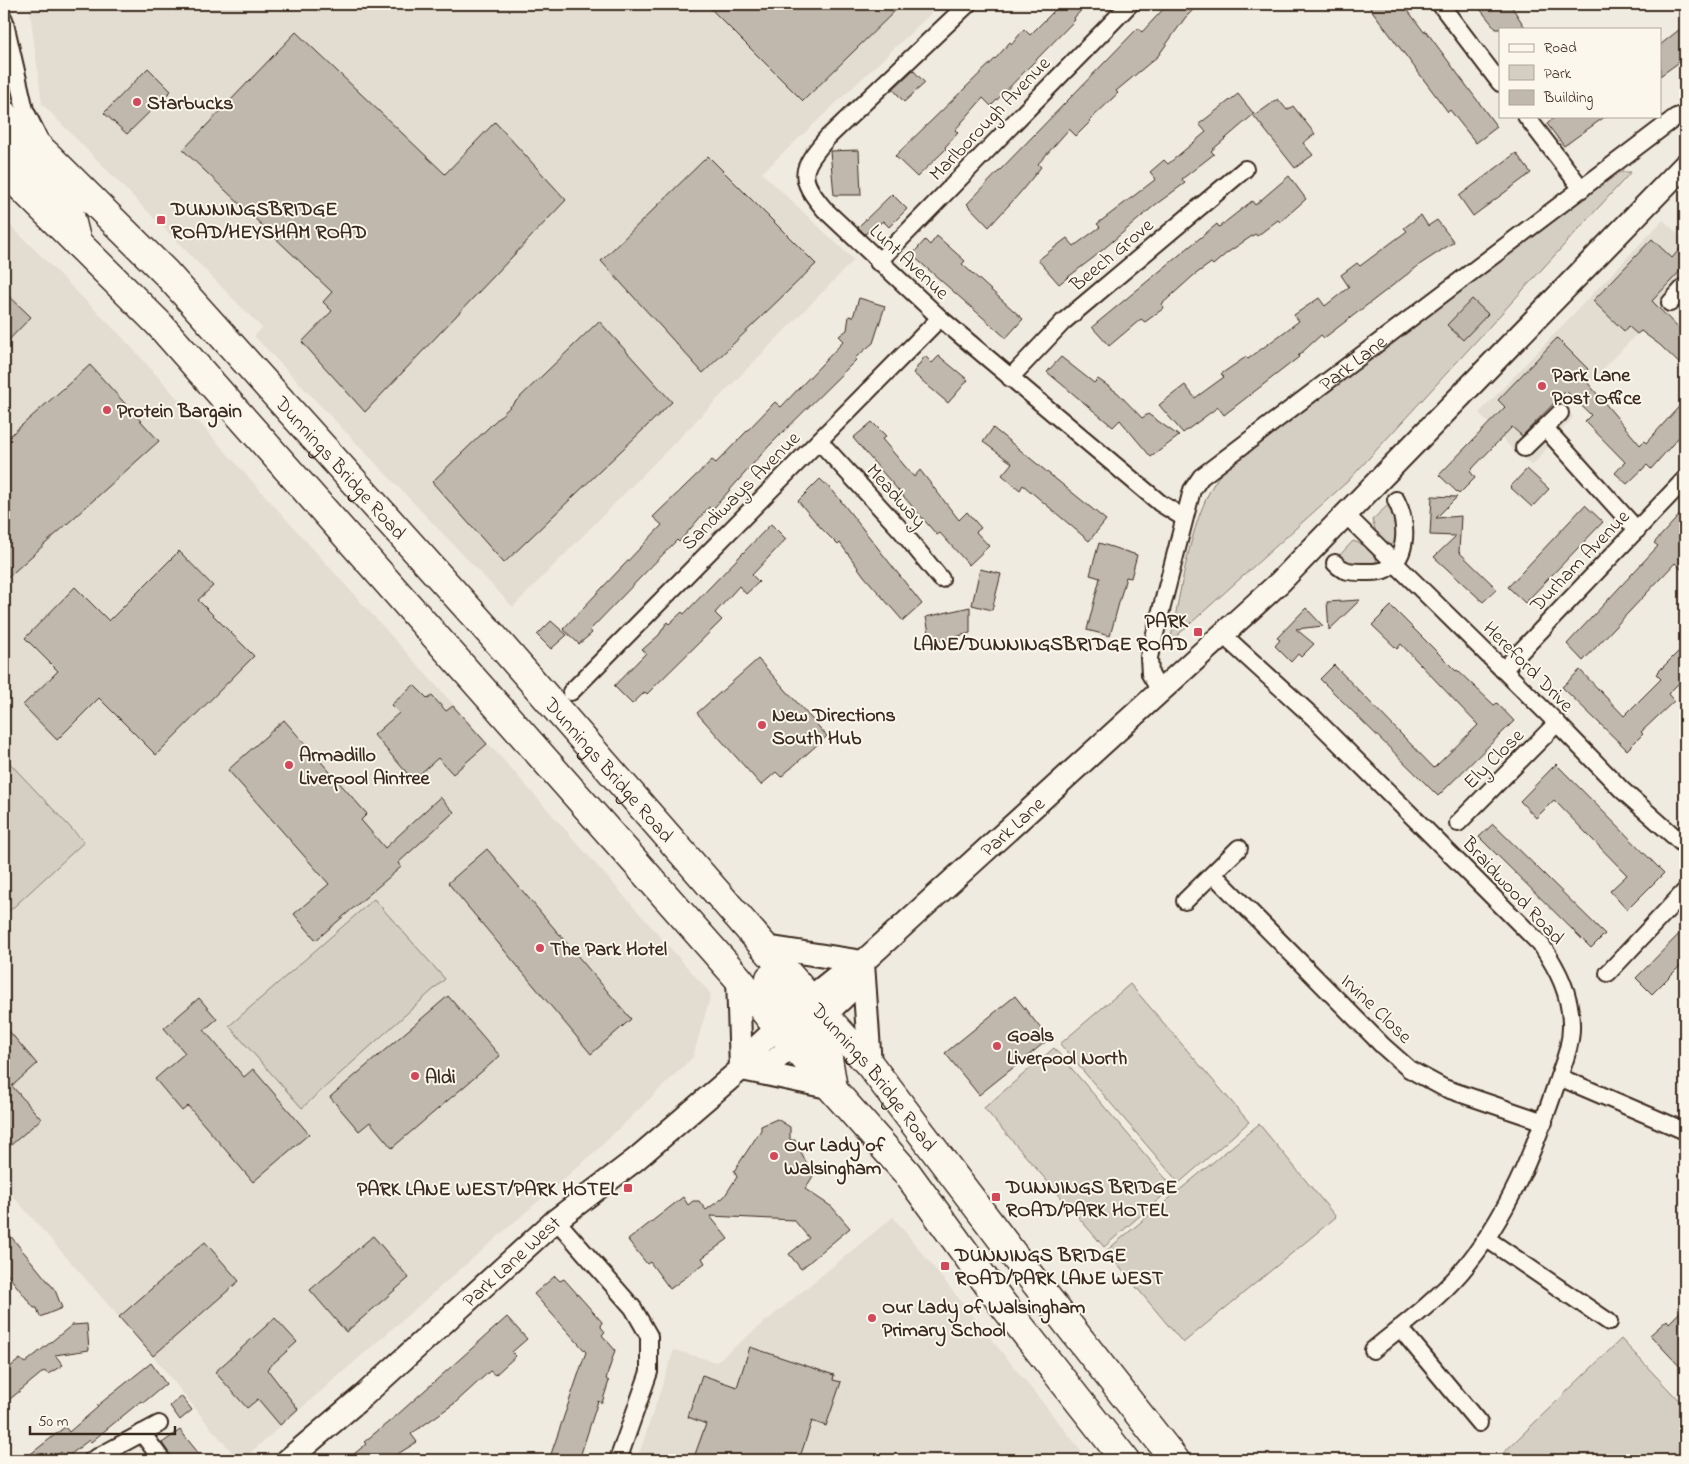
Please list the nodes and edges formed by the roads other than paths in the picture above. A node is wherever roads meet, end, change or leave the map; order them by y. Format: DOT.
graph roads {
  1 [pos="968,4"];
  2 [pos="1130,4"];
  3 [pos="1440,4"];
  4 [pos="4,19"];
  5 [pos="1499,82"];
  6 [pos="1685,114"];
  7 [pos="4,115"];
  8 [pos="1528,118"];
  9 [pos="4,143"];
  10 [pos="46,154"];
  11 [pos="1685,165"];
  12 [pos="1245,169"];
  13 [pos="4,170"];
  14 [pos="1582,189"];
  15 [pos="77,243"];
  16 [pos="878,262"];
  17 [pos="1685,287"];
  18 [pos="1670,303"];
  19 [pos="940,318"];
  20 [pos="1010,378"];
  21 [pos="1560,413"];
  22 [pos="1545,428"];
  23 [pos="819,440"];
  24 [pos="1524,448"];
  25 [pos="1685,479"];
  26 [pos="1396,500"];
  27 [pos="1345,514"];
  28 [pos="1184,518"];
  29 [pos="1637,530"];
  30 [pos="1335,563"];
  31 [pos="1394,563"];
  32 [pos="941,579"];
  33 [pos="480,622"];
  34 [pos="1222,634"];
  35 [pos="441,656"];
  36 [pos="1503,670"];
  37 [pos="1160,691"];
  38 [pos="571,692"];
  39 [pos="1557,723"];
  40 [pos="1458,822"];
  41 [pos="1685,846"];
  42 [pos="1239,848"];
  43 [pos="1213,874"];
  44 [pos="1685,891"];
  45 [pos="1185,901"];
  46 [pos="766,947"];
  47 [pos="862,962"];
  48 [pos="1608,974"];
  49 [pos="738,978"];
  50 [pos="802,1021"];
  51 [pos="870,1065"];
  52 [pos="741,1069"];
  53 [pos="1559,1077"];
  54 [pos="833,1088"];
  55 [pos="1544,1122"];
  56 [pos="1685,1131"];
  57 [pos="556,1220"];
  58 [pos="1487,1239"];
  59 [pos="1609,1322"];
  60 [pos="1400,1328"];
  61 [pos="1373,1350"];
  62 [pos="1479,1423"];
  63 [pos="159,1424"];
  64 [pos="142,1434"];
  65 [pos="92,1460"];
  66 [pos="162,1460"];
  67 [pos="288,1460"];
  68 [pos="618,1460"];
  69 [pos="1125,1460"];
  70 [pos="1175,1460"];
  1 -- 16 [label="street, Lunt Avenue"];
  2 -- 16 [label="street, Marlborough Avenue"];
  3 -- 5 [label="street"];
  4 -- 10 [label="street"];
  6 -- 14 [label="street, Park Lane"];
  7 -- 10 [label="highway, Dunnings Bridge Road"];
  8 -- 14 [label="street"];
  9 -- 15 [label="highway"];
  10 -- 33 [label="highway, Dunnings Bridge Road"];
  11 -- 27 [label="street, Park Lane"];
  12 -- 20 [label="street, Beech Grove"];
  13 -- 15 [label="highway, Dunnings Bridge Road"];
  14 -- 28 [label="street, Park Lane"];
  15 -- 35 [label="highway, Dunnings Bridge Road"];
  16 -- 19 [label="street, Lunt Avenue"];
  17 -- 18 [label="street"];
  19 -- 20 [label="street, Lunt Avenue"];
  19 -- 23 [label="street, Sandiways Avenue"];
  20 -- 28 [label="street, Lunt Avenue"];
  21 -- 22 [label="street"];
  22 -- 24 [label="street"];
  22 -- 29 [label="street"];
  23 -- 32 [label="street, Meadway"];
  23 -- 38 [label="street, Sandiways Avenue"];
  25 -- 29 [label="street, Durham Avenue"];
  26 -- 31 [label="street"];
  27 -- 31 [label="street, Hereford Drive"];
  27 -- 34 [label="street, Park Lane"];
  28 -- 37 [label="street, Park Lane"];
  29 -- 36 [label="street, Durham Avenue"];
  30 -- 31 [label="street"];
  31 -- 36 [label="street, Hereford Drive"];
  33 -- 35 [label="highway"];
  33 -- 46 [label="highway, Dunnings Bridge Road"];
  34 -- 37 [label="street, Park Lane"];
  34 -- 53 [label="street, Braidwood Road"];
  35 -- 49 [label="highway, Dunnings Bridge Road"];
  36 -- 39 [label="street, Hereford Drive"];
  37 -- 47 [label="street, Park Lane"];
  39 -- 40 [label="street, Ely Close"];
  39 -- 41 [label="street, Hereford Drive"];
  42 -- 43 [label="street"];
  43 -- 45 [label="street"];
  43 -- 55 [label="street, Irvine Close"];
  44 -- 48 [label="street"];
  46 -- 47 [label="street"];
  46 -- 50 [label="highway, Dunnings Bridge Road"];
  47 -- 50 [label="street, Park Lane"];
  47 -- 51 [label="street"];
  49 -- 50 [label="highway, Dunnings Bridge Road"];
  49 -- 52 [label="street"];
  50 -- 51 [label="highway, Dunnings Bridge Road"];
  50 -- 52 [label="street, Park Lane West"];
  50 -- 54 [label="highway"];
  51 -- 70 [label="highway, Dunnings Bridge Road"];
  52 -- 54 [label="street"];
  52 -- 57 [label="street, Park Lane West"];
  53 -- 55 [label="street, Braidwood Road"];
  53 -- 56 [label="street"];
  54 -- 69 [label="highway, Dunnings Bridge Road"];
  55 -- 58 [label="street, Braidwood Road"];
  57 -- 67 [label="street, Park Lane West"];
  57 -- 68 [label="street"];
  58 -- 59 [label="street"];
  58 -- 60 [label="street, Braidwood Road"];
  60 -- 61 [label="street, Braidwood Road"];
  60 -- 62 [label="street"];
  63 -- 64 [label="street"];
  64 -- 65 [label="street"];
  64 -- 66 [label="street"];
}
